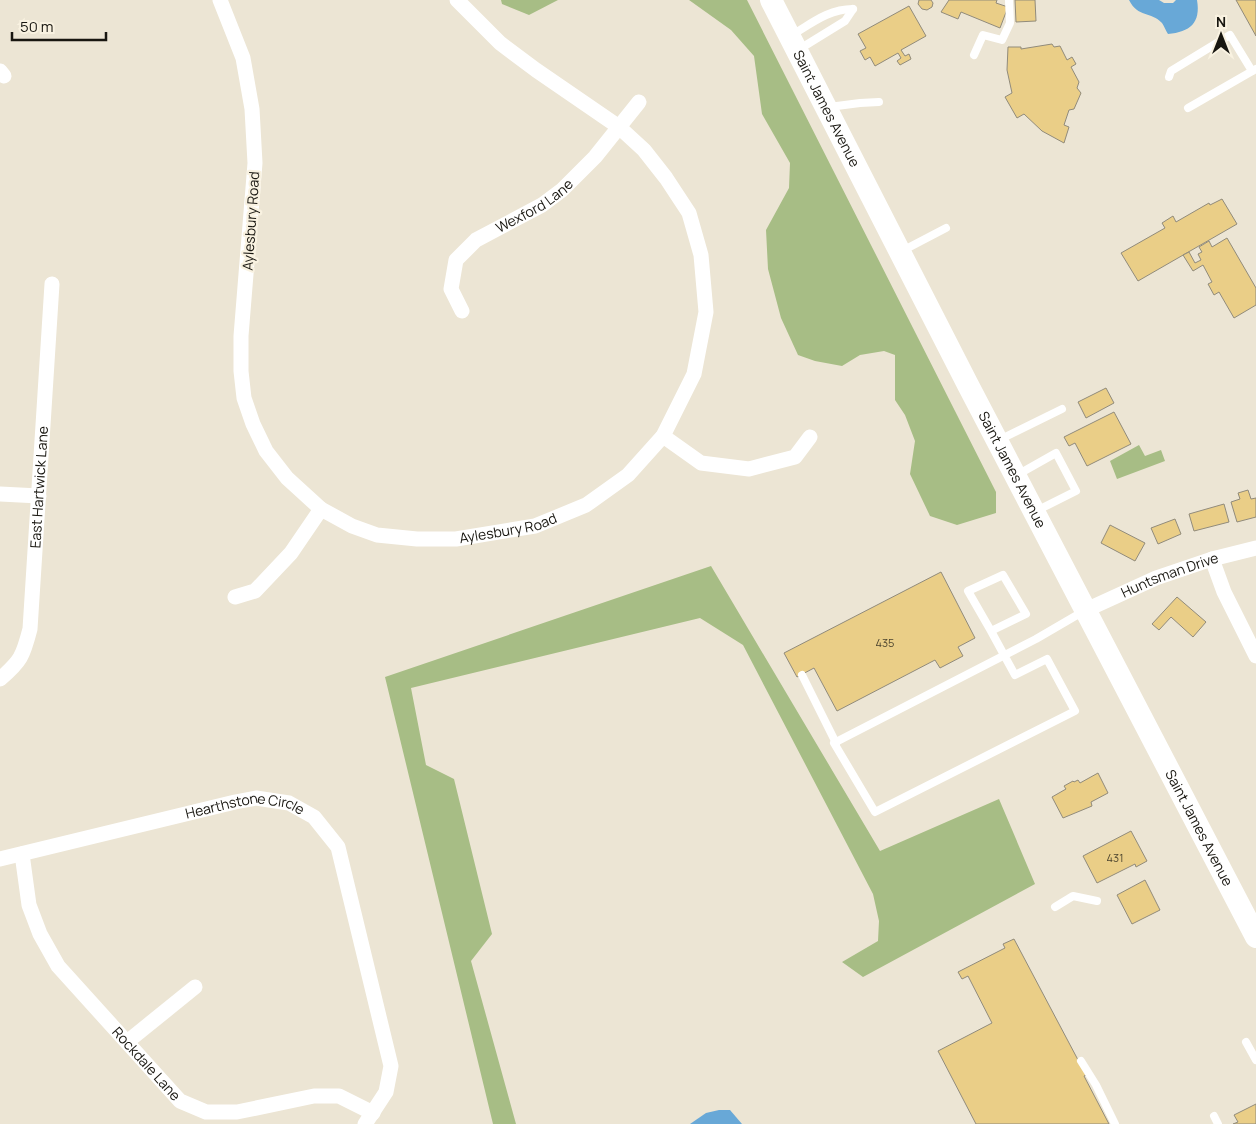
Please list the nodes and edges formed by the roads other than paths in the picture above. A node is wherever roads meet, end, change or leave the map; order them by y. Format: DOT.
graph roads {
  1 [pos="220,0"];
  2 [pos="457,0"];
  3 [pos="771,0"];
  4 [pos="1009,0"];
  5 [pos="793,43"];
  6 [pos="974,55"];
  7 [pos="1254,70"];
  8 [pos="1169,77"];
  9 [pos="639,102"];
  10 [pos="879,102"];
  11 [pos="826,108"];
  12 [pos="1188,108"];
  13 [pos="619,127"];
  14 [pos="946,228"];
  15 [pos="900,252"];
  16 [pos="52,284"];
  17 [pos="462,311"];
  18 [pos="1062,409"];
  19 [pos="663,436"];
  20 [pos="810,437"];
  21 [pos="997,440"];
  22 [pos="1016,476"];
  23 [pos="0,494"];
  24 [pos="39,496"];
  25 [pos="322,509"];
  26 [pos="1034,512"];
  27 [pos="1256,548"];
  28 [pos="1212,559"];
  29 [pos="235,597"];
  30 [pos="1086,610"];
  31 [pos="991,631"];
  32 [pos="1004,656"];
  33 [pos="1256,656"];
  34 [pos="802,675"];
  35 [pos="0,679"];
  36 [pos="836,742"];
  37 [pos="22,854"];
  38 [pos="0,859"];
  39 [pos="1097,901"];
  40 [pos="1055,907"];
  41 [pos="1256,937"];
  42 [pos="195,987"];
  43 [pos="127,1042"];
  44 [pos="1246,1042"];
  45 [pos="1256,1060"];
  46 [pos="1081,1061"];
  47 [pos="1214,1116"];
  48 [pos="369,1118"];
  49 [pos="1115,1124"];
  50 [pos="1218,1124"];
  1 -- 25 [label="street, Aylesbury Road"];
  2 -- 13 [label="street, Aylesbury Road"];
  3 -- 5 [label="main road, Saint James Avenue"];
  4 -- 6 [label="lane"];
  5 -- 5 [label="lane"];
  5 -- 11 [label="main road, Saint James Avenue"];
  7 -- 8 [label="lane"];
  7 -- 12 [label="lane"];
  9 -- 13 [label="street, Wexford Lane"];
  10 -- 11 [label="lane"];
  11 -- 15 [label="main road, Saint James Avenue"];
  13 -- 17 [label="street, Wexford Lane"];
  13 -- 19 [label="street, Aylesbury Road"];
  14 -- 15 [label="lane"];
  15 -- 21 [label="main road, Saint James Avenue"];
  16 -- 24 [label="street, East Hartwick Lane"];
  18 -- 21 [label="lane"];
  19 -- 20 [label="street"];
  19 -- 25 [label="street, Aylesbury Road"];
  21 -- 22 [label="main road, Saint James Avenue"];
  22 -- 26 [label="main road, Saint James Avenue"];
  22 -- 26 [label="lane"];
  23 -- 24 [label="street"];
  24 -- 35 [label="street, East Hartwick Lane"];
  25 -- 29 [label="street"];
  26 -- 30 [label="main road, Saint James Avenue"];
  27 -- 28 [label="street, Huntsman Drive"];
  28 -- 30 [label="street, Huntsman Drive"];
  28 -- 33 [label="street"];
  30 -- 32 [label="lane"];
  30 -- 41 [label="main road, Saint James Avenue"];
  31 -- 31 [label="lane"];
  31 -- 32 [label="lane"];
  32 -- 36 [label="lane"];
  32 -- 36 [label="lane"];
  34 -- 36 [label="lane"];
  37 -- 38 [label="street, Hearthstone Circle"];
  37 -- 43 [label="street, Rockdale Lane"];
  37 -- 48 [label="street, Hearthstone Circle"];
  39 -- 40 [label="lane"];
  42 -- 43 [label="street"];
  43 -- 48 [label="street, Rockdale Lane"];
  44 -- 45 [label="lane"];
  46 -- 49 [label="lane"];
  47 -- 50 [label="lane"];
}
